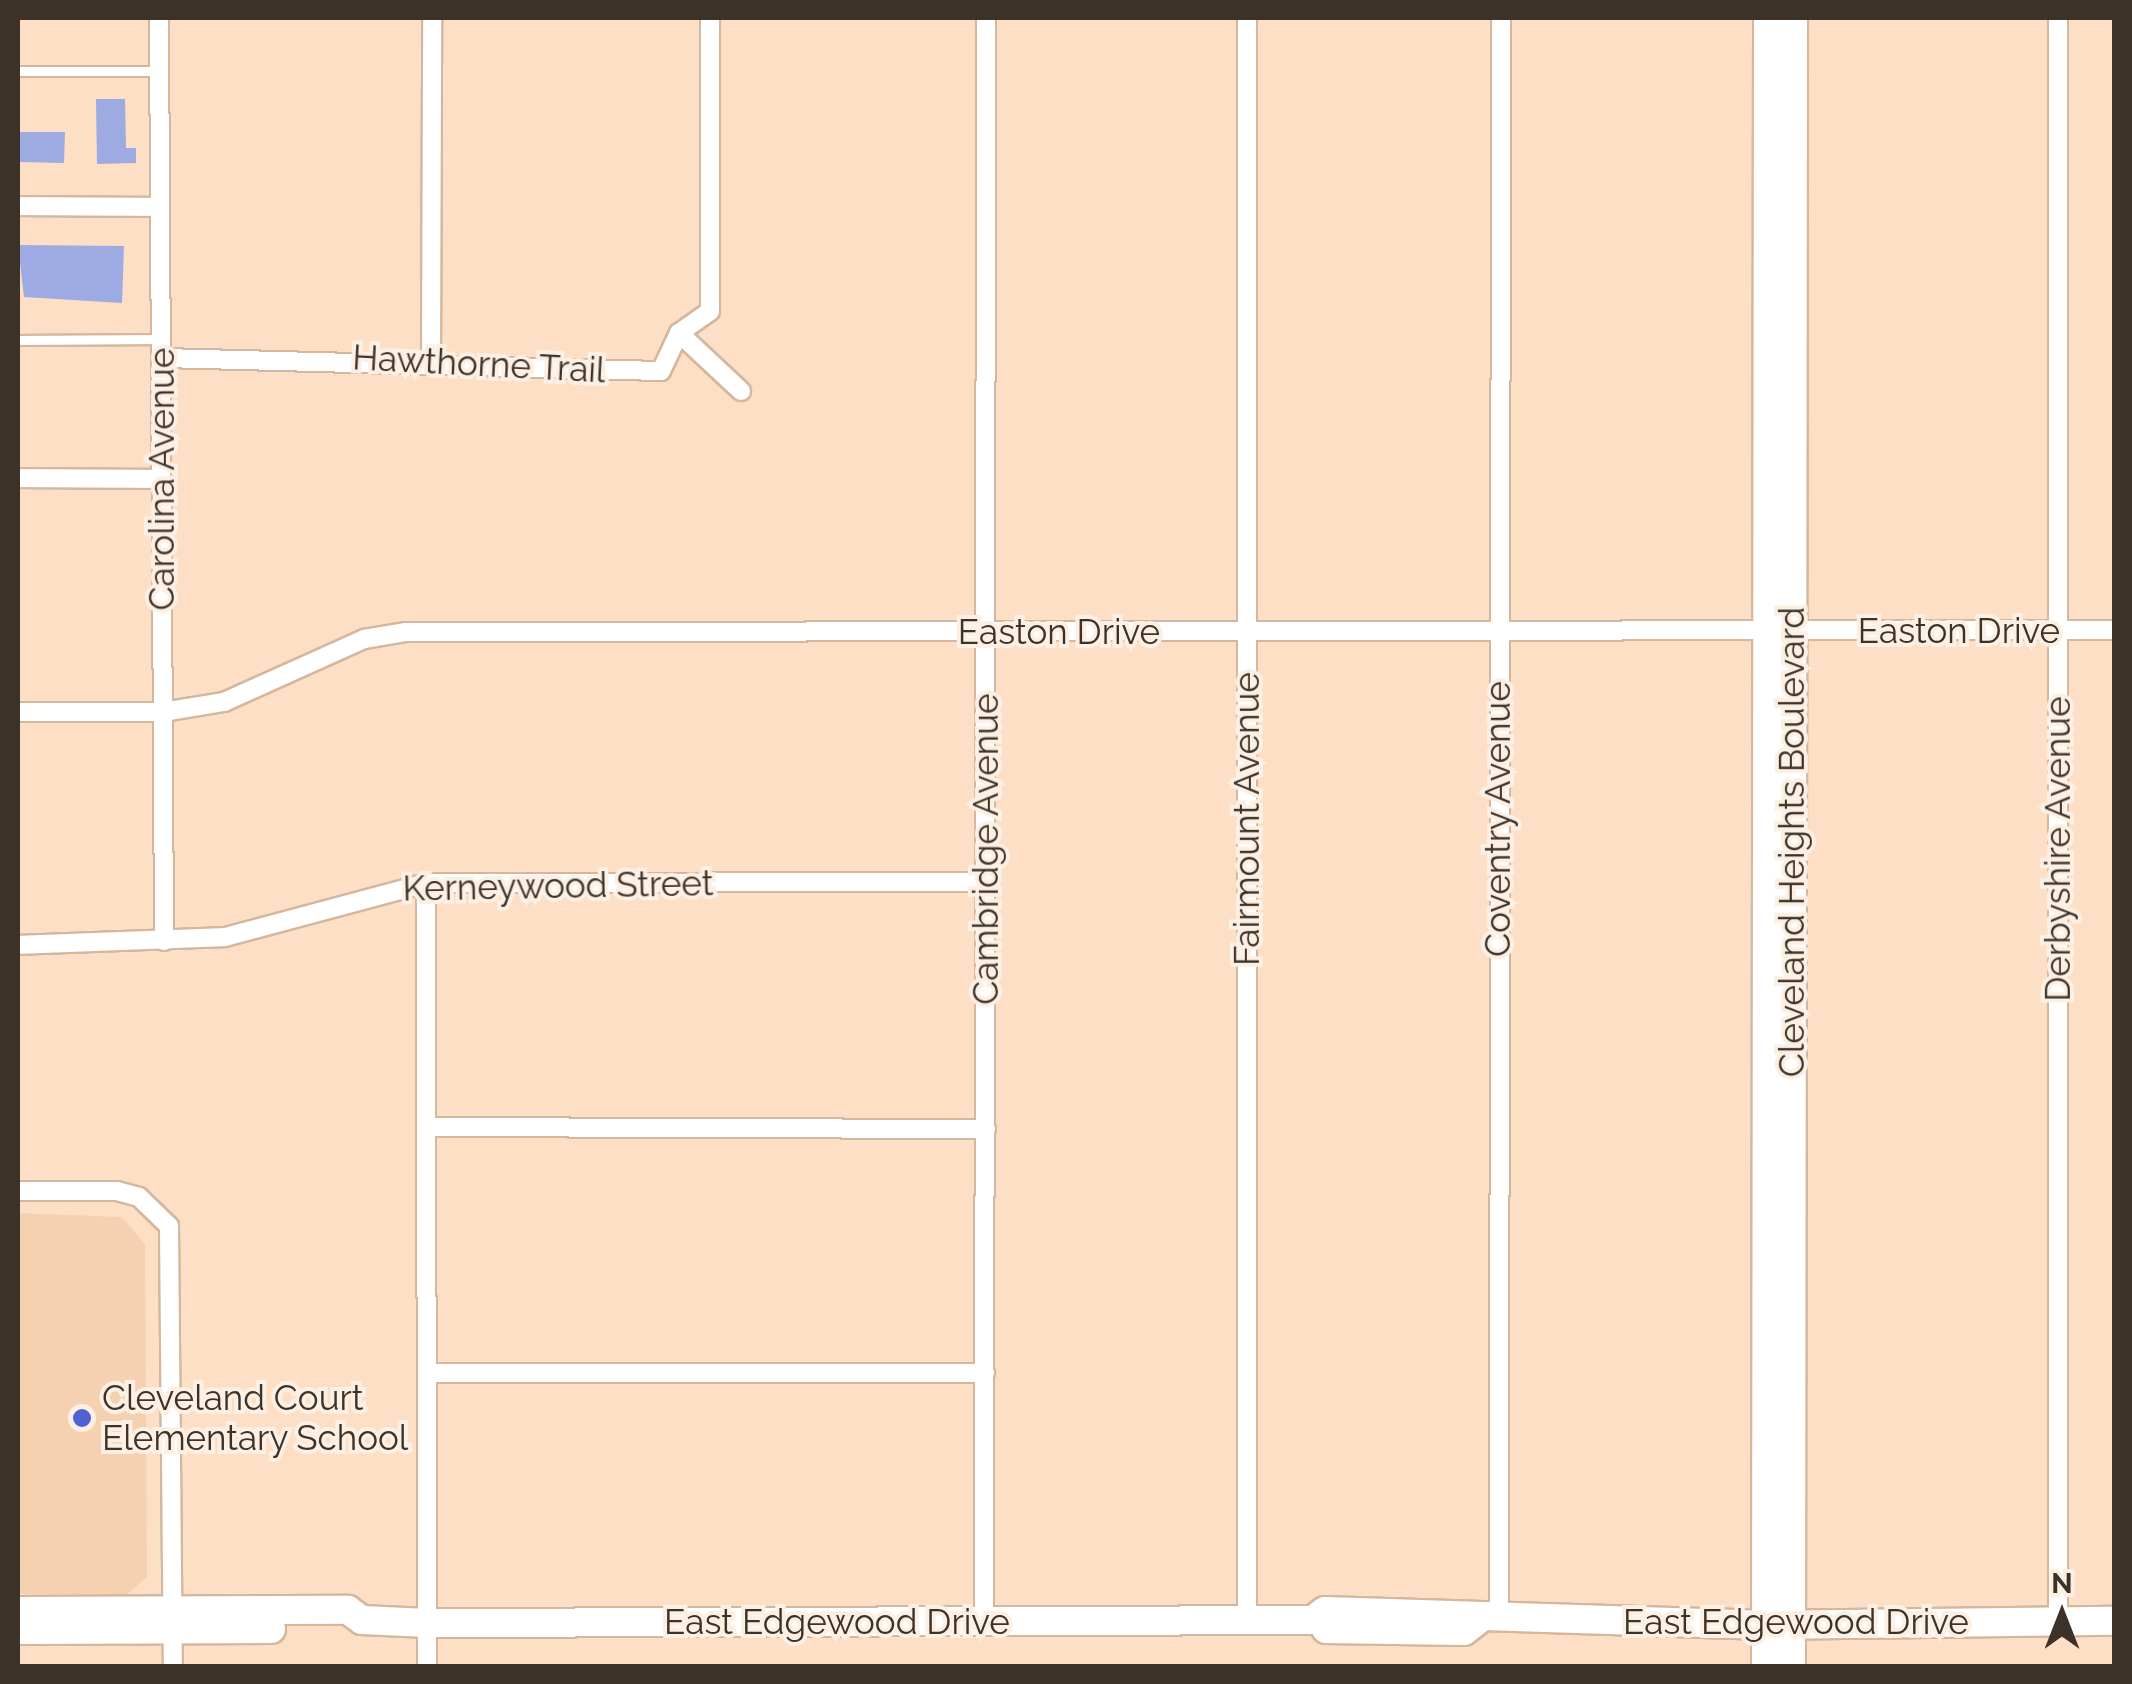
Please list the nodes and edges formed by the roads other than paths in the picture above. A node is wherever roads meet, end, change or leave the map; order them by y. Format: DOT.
graph roads {
  1 [pos="159,18"];
  2 [pos="432,18"];
  3 [pos="710,18"];
  4 [pos="986,18"];
  5 [pos="1248,18"];
  6 [pos="1501,18"];
  7 [pos="1768,18"];
  8 [pos="1793,18"];
  9 [pos="2058,18"];
  10 [pos="18,71"];
  11 [pos="159,72"];
  12 [pos="1780,170"];
  13 [pos="18,206"];
  14 [pos="160,207"];
  15 [pos="679,333"];
  16 [pos="162,339"];
  17 [pos="18,340"];
  18 [pos="162,358"];
  19 [pos="430,360"];
  20 [pos="740,391"];
  21 [pos="18,478"];
  22 [pos="160,478"];
  23 [pos="2114,630"];
  24 [pos="1778,631"];
  25 [pos="2056,631"];
  26 [pos="987,632"];
  27 [pos="1246,632"];
  28 [pos="1498,632"];
  29 [pos="18,712"];
  30 [pos="163,712"];
  31 [pos="986,882"];
  32 [pos="426,883"];
  33 [pos="164,941"];
  34 [pos="18,945"];
  35 [pos="430,1128"];
  36 [pos="986,1129"];
  37 [pos="18,1191"];
  38 [pos="427,1374"];
  39 [pos="986,1374"];
  40 [pos="18,1611"];
  41 [pos="173,1620"];
  42 [pos="1246,1620"];
  43 [pos="1489,1620"];
  44 [pos="984,1621"];
  45 [pos="2058,1621"];
  46 [pos="2114,1621"];
  47 [pos="428,1623"];
  48 [pos="1780,1624"];
  49 [pos="18,1630"];
  50 [pos="173,1666"];
  51 [pos="427,1666"];
  52 [pos="1766,1666"];
  53 [pos="1791,1666"];
  1 -- 11 [label="street, Carolina Avenue"];
  2 -- 19 [label="street"];
  3 -- 15 [label="street, Hawthorne Trail"];
  4 -- 26 [label="street, Cambridge Avenue"];
  5 -- 27 [label="street, Fairmount Avenue"];
  6 -- 28 [label="street, Coventry Avenue"];
  7 -- 12 [label="street, Cleveland Heights Boulevard"];
  8 -- 12 [label="street, Cleveland Heights Boulevard"];
  9 -- 25 [label="street, Derbyshire Avenue"];
  10 -- 11 [label="lane"];
  11 -- 14 [label="street, Carolina Avenue"];
  12 -- 24 [label="street, Cleveland Heights Boulevard"];
  13 -- 14 [label="street"];
  14 -- 16 [label="street, Carolina Avenue"];
  15 -- 19 [label="street, Hawthorne Trail"];
  15 -- 20 [label="street"];
  16 -- 17 [label="lane"];
  16 -- 18 [label="street, Carolina Avenue"];
  18 -- 19 [label="street, Hawthorne Trail"];
  18 -- 22 [label="street, Carolina Avenue"];
  21 -- 22 [label="street"];
  22 -- 30 [label="street, Carolina Avenue"];
  23 -- 25 [label="street, Easton Drive"];
  24 -- 25 [label="street, Easton Drive"];
  24 -- 28 [label="street, Easton Drive"];
  24 -- 48 [label="street, Cleveland Heights Boulevard"];
  25 -- 45 [label="street, Derbyshire Avenue"];
  26 -- 27 [label="street, Easton Drive"];
  26 -- 30 [label="street, Easton Drive"];
  26 -- 31 [label="street, Cambridge Avenue"];
  27 -- 28 [label="street, Easton Drive"];
  27 -- 42 [label="street, Fairmount Avenue"];
  28 -- 43 [label="street, Coventry Avenue"];
  29 -- 30 [label="street, Easton Drive"];
  30 -- 33 [label="street, Carolina Avenue"];
  31 -- 32 [label="street, Kerneywood Street"];
  31 -- 36 [label="street, Cambridge Avenue"];
  32 -- 33 [label="street, Kerneywood Street"];
  32 -- 35 [label="street"];
  33 -- 34 [label="street, Kerneywood Street"];
  35 -- 36 [label="street"];
  35 -- 38 [label="street"];
  36 -- 39 [label="street, Cambridge Avenue"];
  37 -- 41 [label="street"];
  38 -- 39 [label="street"];
  38 -- 47 [label="street"];
  39 -- 44 [label="street, Cambridge Avenue"];
  40 -- 41 [label="street, East Edgewood Drive"];
  41 -- 47 [label="street, East Edgewood Drive"];
  41 -- 49 [label="street, East Edgewood Drive"];
  41 -- 50 [label="street"];
  42 -- 43 [label="street, East Edgewood Drive"];
  42 -- 44 [label="street, East Edgewood Drive"];
  43 -- 48 [label="street, East Edgewood Drive"];
  44 -- 47 [label="street, East Edgewood Drive"];
  45 -- 46 [label="street, East Edgewood Drive"];
  45 -- 48 [label="street, East Edgewood Drive"];
  47 -- 51 [label="street"];
  48 -- 52 [label="street, Cleveland Heights Boulevard"];
  48 -- 53 [label="street, Cleveland Heights Boulevard"];
}
